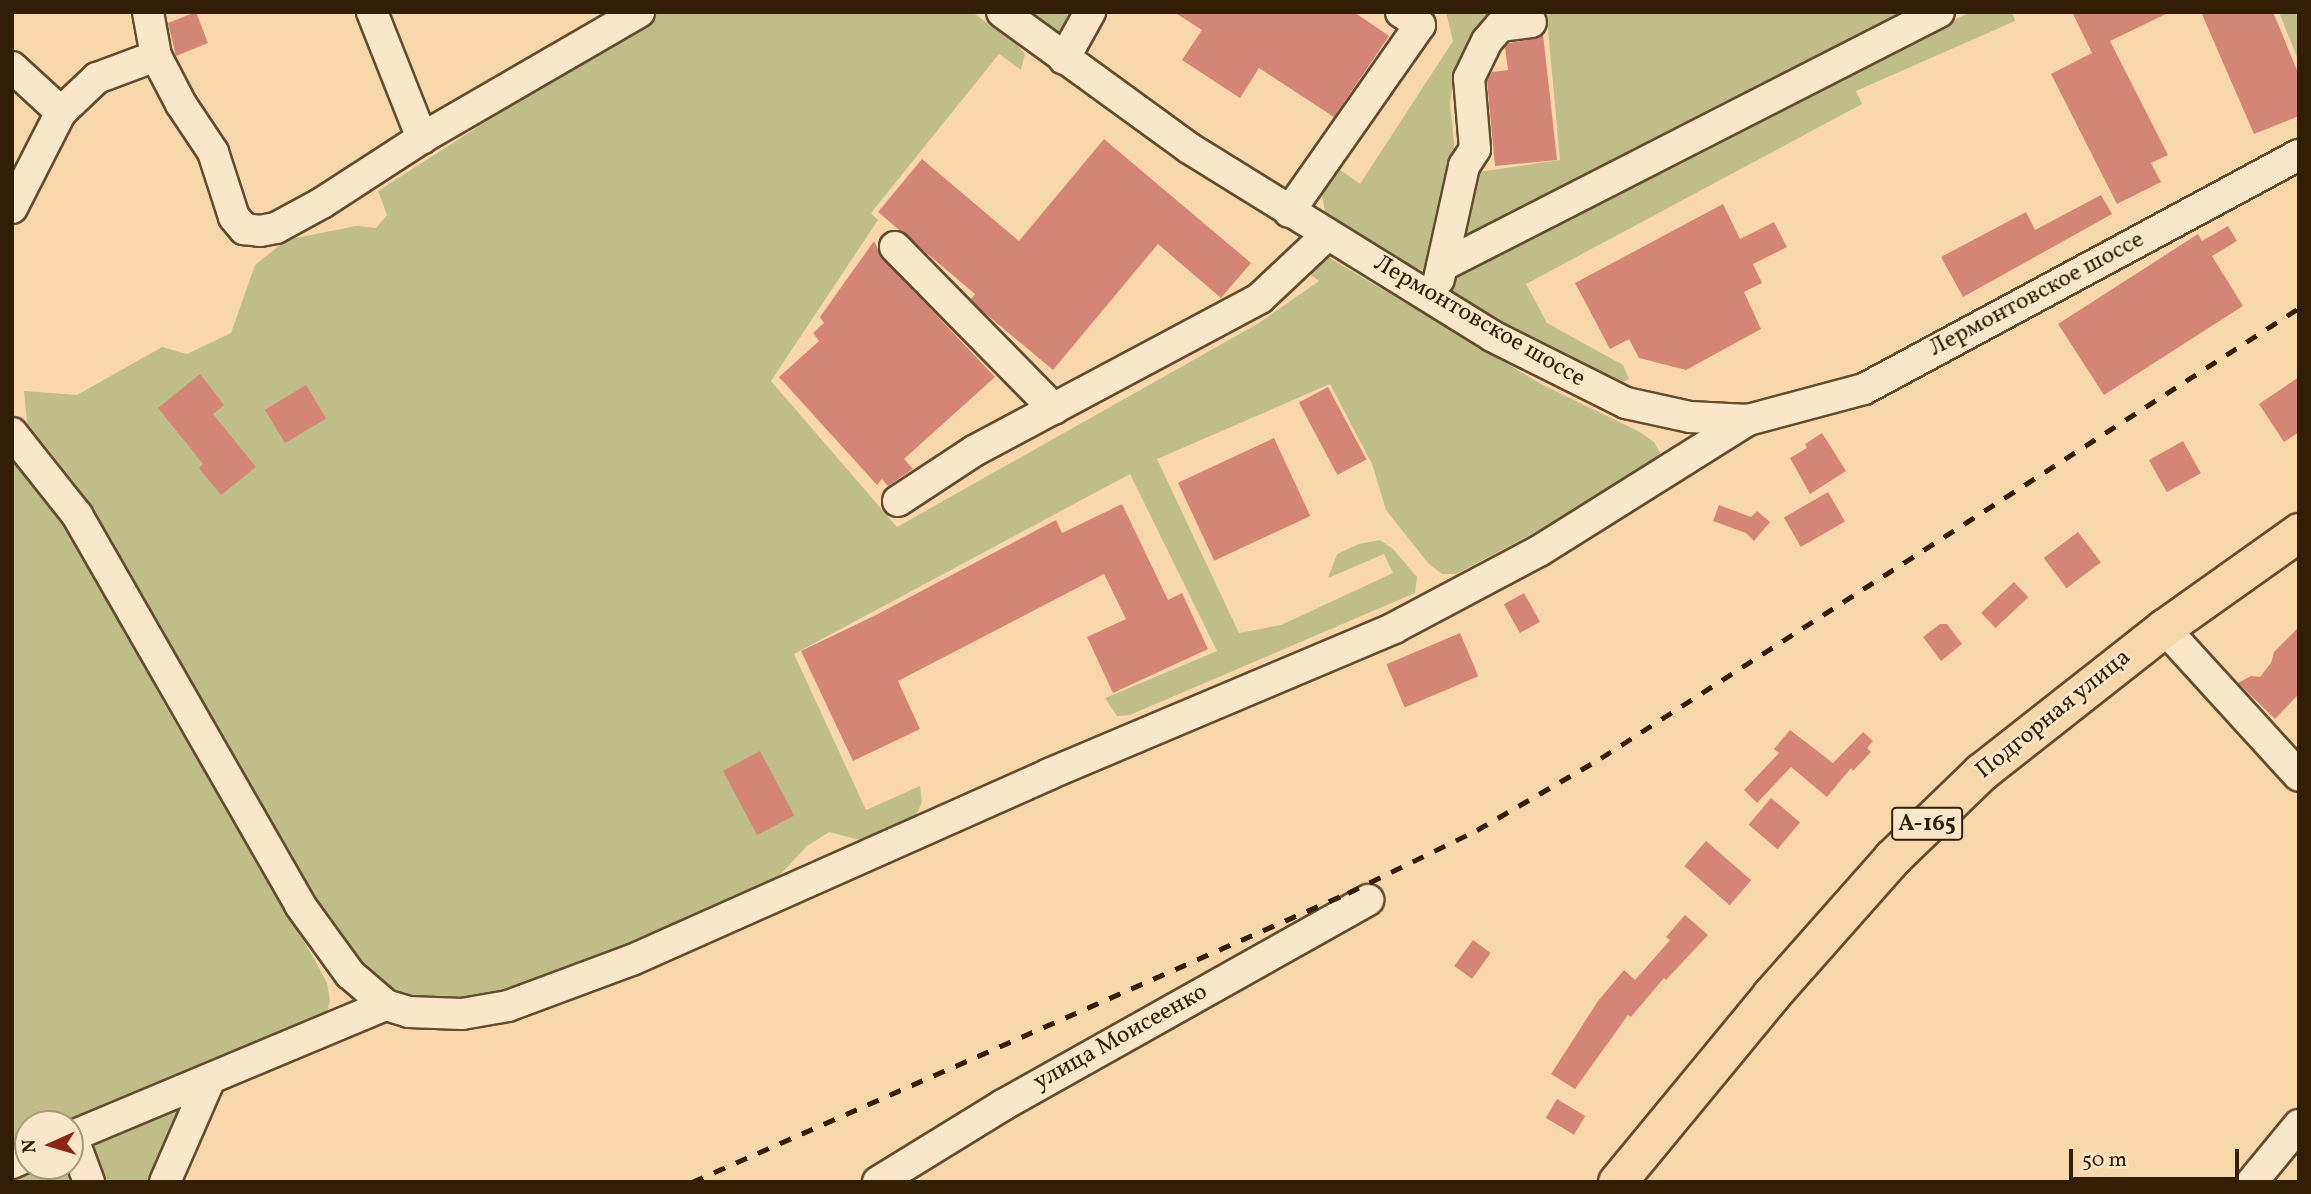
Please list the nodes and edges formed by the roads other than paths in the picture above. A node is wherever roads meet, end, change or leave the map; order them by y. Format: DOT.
graph roads {
  1 [pos="148,12"];
  2 [pos="372,12"];
  3 [pos="639,12"];
  4 [pos="1002,12"];
  5 [pos="1090,12"];
  6 [pos="1401,12"];
  7 [pos="1939,12"];
  8 [pos="1531,22"];
  9 [pos="156,56"];
  10 [pos="1064,59"];
  11 [pos="12,67"];
  12 [pos="61,113"];
  13 [pos="422,138"];
  14 [pos="2299,155"];
  15 [pos="12,208"];
  16 [pos="1289,212"];
  17 [pos="1327,235"];
  18 [pos="895,247"];
  19 [pos="1442,266"];
  20 [pos="1434,300"];
  21 [pos="1054,409"];
  22 [pos="1748,420"];
  23 [pos="12,433"];
  24 [pos="898,501"];
  25 [pos="2299,532"];
  26 [pos="2164,628"];
  27 [pos="2299,776"];
  28 [pos="1368,900"];
  29 [pos="386,1005"];
  30 [pos="210,1079"];
  31 [pos="2299,1125"];
  32 [pos="84,1132"];
  33 [pos="165,1182"];
  34 [pos="878,1182"];
  35 [pos="1617,1182"];
  36 [pos="2252,1182"];
  1 -- 9 [label="street"];
  2 -- 13 [label="street"];
  3 -- 13 [label="street"];
  4 -- 10 [label="street, Лермонтовское шоссе"];
  5 -- 10 [label="street"];
  6 -- 16 [label="street"];
  7 -- 19 [label="street"];
  8 -- 19 [label="street"];
  9 -- 12 [label="street"];
  9 -- 13 [label="street"];
  10 -- 16 [label="street, Лермонтовское шоссе"];
  11 -- 12 [label="street"];
  12 -- 15 [label="street"];
  14 -- 22 [label="street, Лермонтовское шоссе"];
  16 -- 17 [label="street, Лермонтовское шоссе"];
  17 -- 20 [label="street, Лермонтовское шоссе"];
  17 -- 21 [label="street"];
  18 -- 21 [label="street"];
  19 -- 20 [label="street"];
  20 -- 22 [label="street, Лермонтовское шоссе"];
  21 -- 24 [label="street"];
  22 -- 29 [label="street"];
  23 -- 29 [label="street"];
  25 -- 26 [label="main road, Подгорная улица / А-165"];
  26 -- 27 [label="street"];
  26 -- 35 [label="main road, Подгорная улица / А-165"];
  28 -- 34 [label="street, улица Моисеенко"];
  29 -- 30 [label="street"];
  30 -- 32 [label="street"];
  30 -- 33 [label="street"];
  31 -- 36 [label="street"];
}
